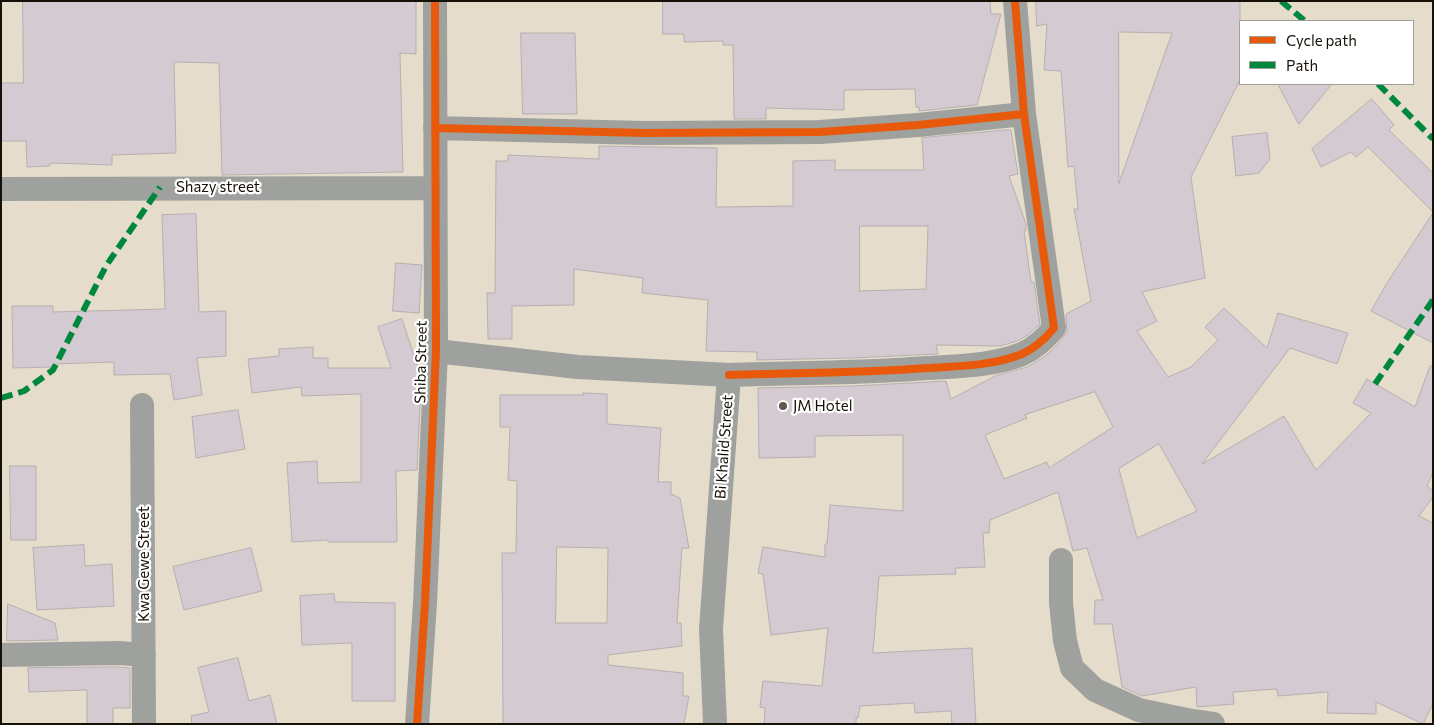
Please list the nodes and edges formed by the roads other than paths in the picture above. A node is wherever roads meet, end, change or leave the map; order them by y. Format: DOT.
graph roads {
  1 [pos="435,1"];
  2 [pos="1015,1"];
  3 [pos="1024,114"];
  4 [pos="435,128"];
  5 [pos="435,188"];
  6 [pos="1,189"];
  7 [pos="436,351"];
  8 [pos="729,375"];
  9 [pos="142,405"];
  10 [pos="1061,560"];
  11 [pos="1,655"];
  12 [pos="144,655"];
  13 [pos="144,724"];
  14 [pos="417,724"];
  15 [pos="715,724"];
  16 [pos="1213,724"];
  1 -- 4 [label="street, Shiba Street"];
  2 -- 3 [label="street"];
  3 -- 4 [label="street"];
  3 -- 8 [label="street"];
  4 -- 5 [label="street, Shiba Street"];
  5 -- 6 [label="street, Shazy street"];
  5 -- 7 [label="street, Shiba Street"];
  7 -- 8 [label="street, Bi Khalid Street"];
  7 -- 14 [label="street, Shiba Street"];
  8 -- 15 [label="street, Bi Khalid Street"];
  9 -- 12 [label="street, Kwa Gewe Street"];
  10 -- 16 [label="street"];
  11 -- 12 [label="street"];
  12 -- 13 [label="street, Kwa Gewe Street"];
}
